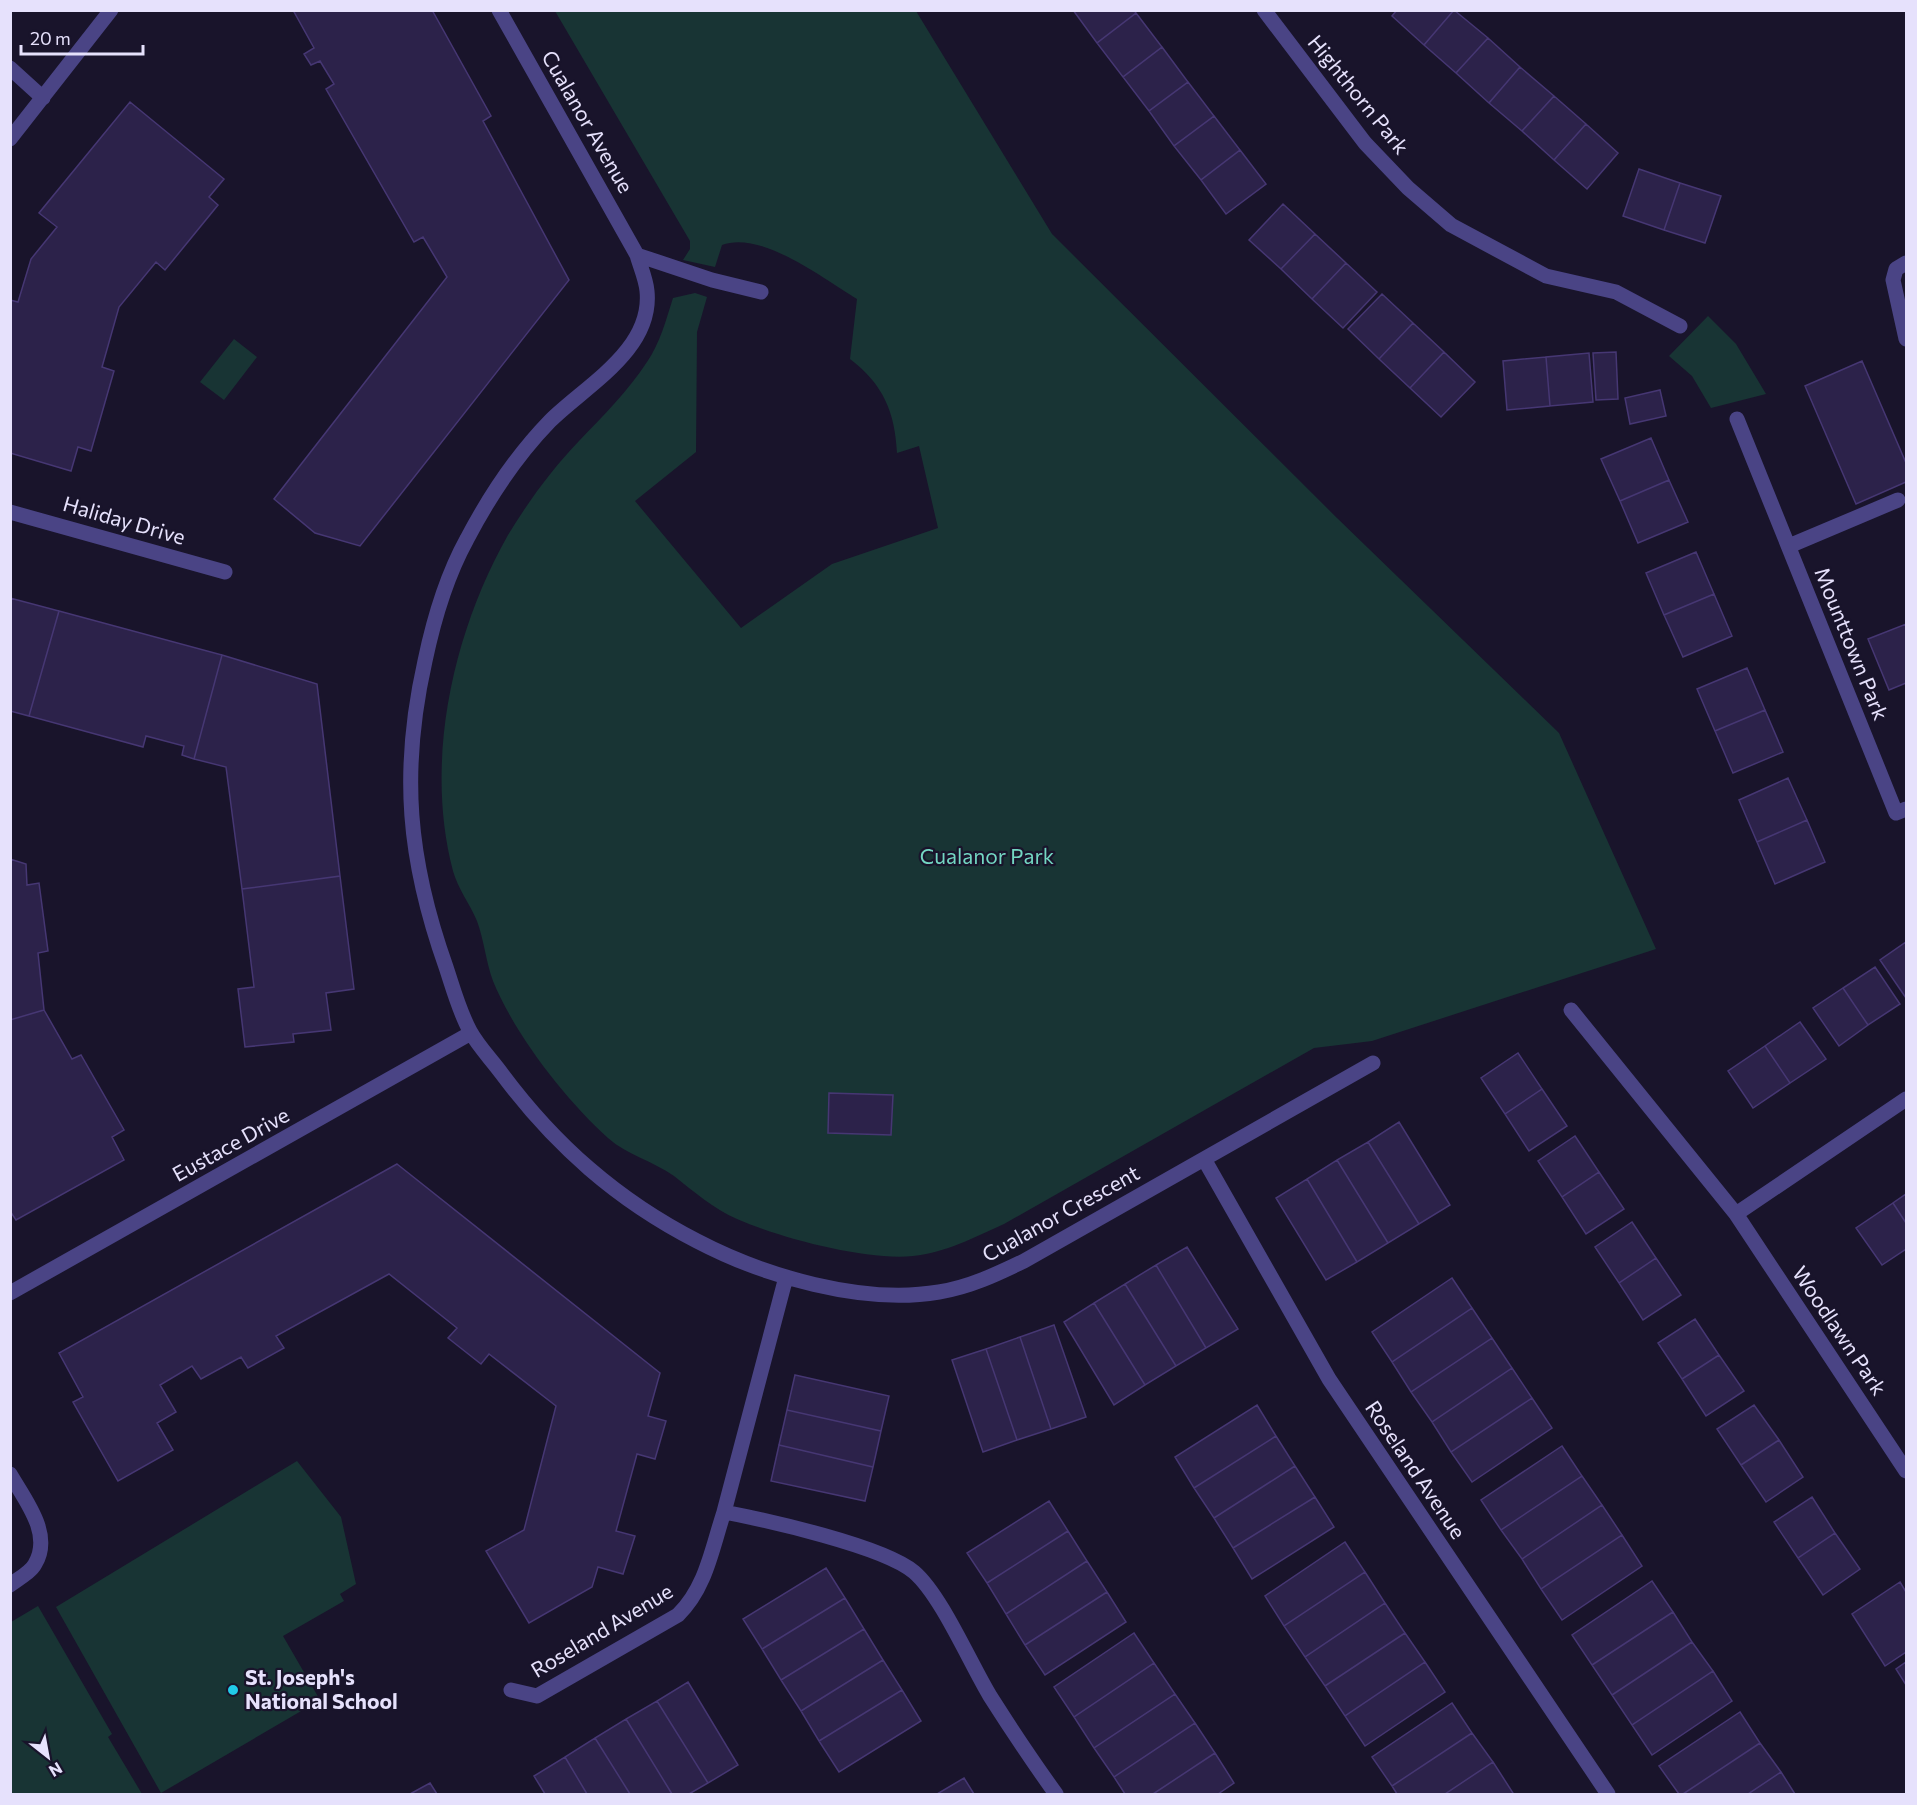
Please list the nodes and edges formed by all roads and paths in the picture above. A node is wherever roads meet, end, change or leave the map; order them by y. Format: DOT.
graph roads {
  1 [pos="111,10"];
  2 [pos="499,10"];
  3 [pos="1264,10"];
  4 [pos="10,68"];
  5 [pos="43,98"];
  6 [pos="10,139"];
  7 [pos="637,255"];
  8 [pos="1906,263"];
  9 [pos="761,292"];
  10 [pos="1680,326"];
  11 [pos="1906,339"];
  12 [pos="1737,419"];
  13 [pos="1898,500"];
  14 [pos="10,512"];
  15 [pos="1789,546"];
  16 [pos="225,572"];
  17 [pos="1906,809"];
  18 [pos="1571,1010"];
  19 [pos="471,1033"];
  20 [pos="1373,1063"];
  21 [pos="1906,1099"];
  22 [pos="1204,1159"];
  23 [pos="1736,1214"];
  24 [pos="786,1277"];
  25 [pos="10,1293"];
  26 [pos="1906,1471"];
  27 [pos="10,1474"];
  28 [pos="724,1512"];
  29 [pos="10,1584"];
  30 [pos="511,1690"];
  31 [pos="1056,1794"];
  32 [pos="1608,1794"];
  1 -- 5 [label="street"];
  2 -- 7 [label="street, Cualanor Avenue"];
  3 -- 10 [label="street, Highthorn Park"];
  4 -- 5 [label="street"];
  5 -- 6 [label="street"];
  7 -- 9 [label="street"];
  7 -- 19 [label="street, Cualanor Crescent"];
  8 -- 11 [label="street"];
  12 -- 15 [label="street, Mounttown Park"];
  13 -- 15 [label="street"];
  14 -- 16 [label="street, Haliday Drive"];
  15 -- 17 [label="street, Mounttown Park"];
  18 -- 23 [label="street, Woodlawn Park"];
  19 -- 24 [label="street, Cualanor Crescent"];
  19 -- 25 [label="street, Eustace Drive"];
  20 -- 22 [label="street, Cualanor Crescent"];
  21 -- 23 [label="street"];
  22 -- 24 [label="street, Cualanor Crescent"];
  22 -- 32 [label="street, Roseland Avenue"];
  23 -- 26 [label="street, Woodlawn Park"];
  24 -- 28 [label="street, Roseland Avenue"];
  27 -- 29 [label="street"];
  28 -- 30 [label="street, Roseland Avenue"];
  28 -- 31 [label="street"];
}
